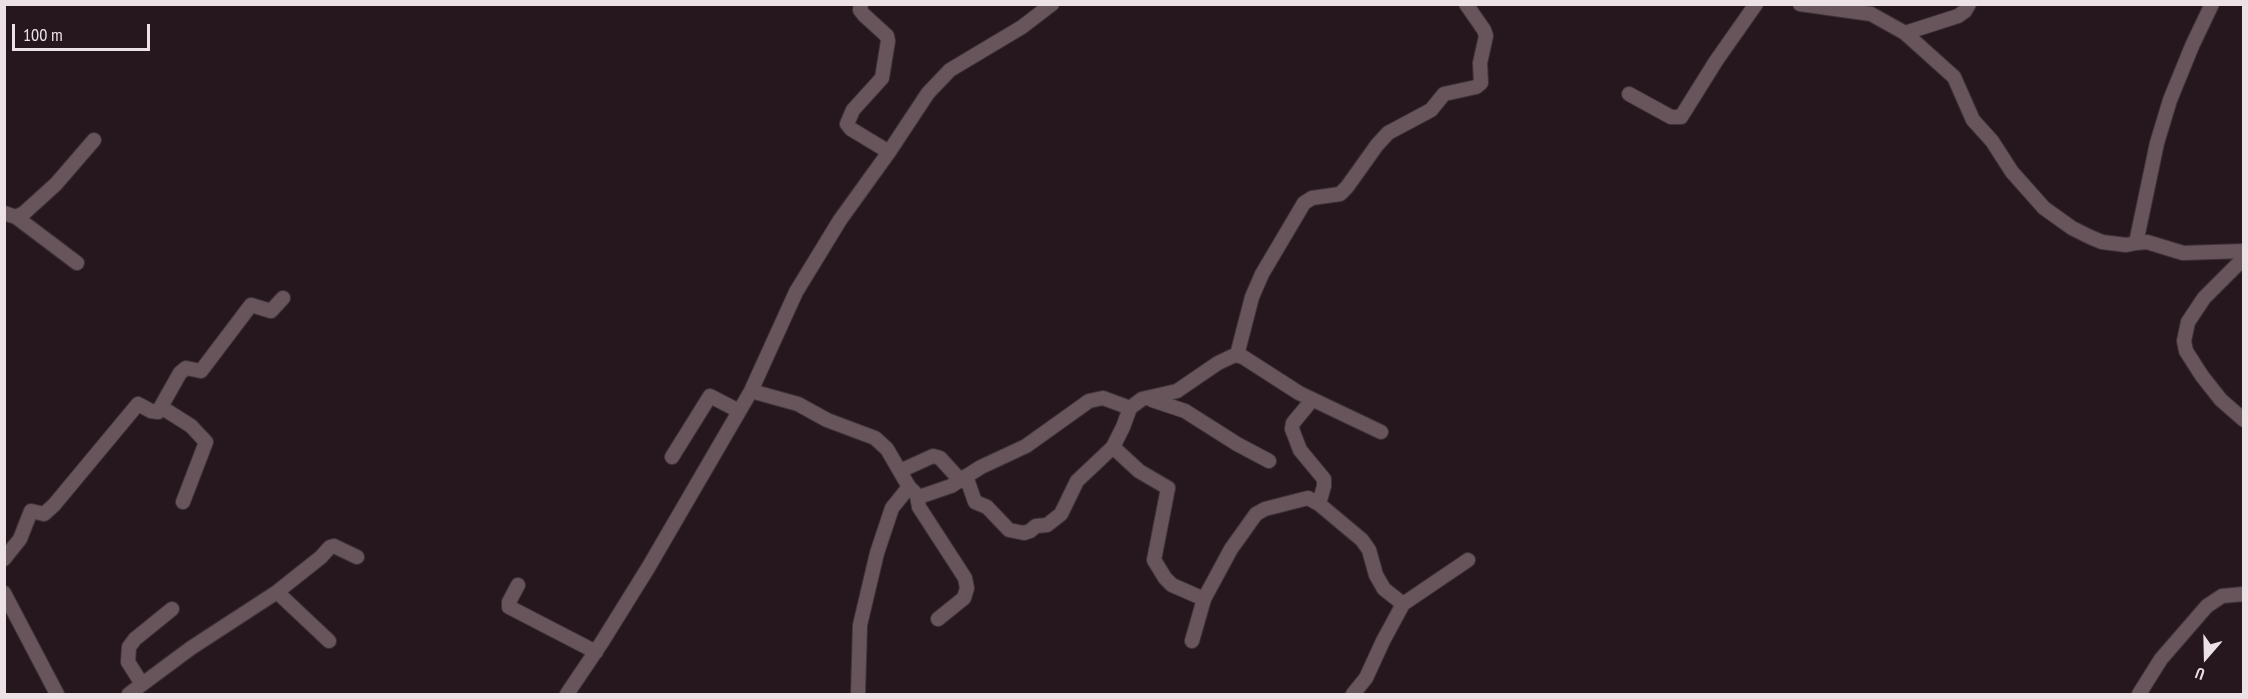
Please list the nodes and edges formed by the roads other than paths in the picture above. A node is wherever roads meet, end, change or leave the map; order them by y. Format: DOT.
graph roads {
  1 [pos="861,4"];
  2 [pos="1466,4"];
  3 [pos="1756,4"];
  4 [pos="1969,4"];
  5 [pos="2212,4"];
  6 [pos="1807,5"];
  7 [pos="1044,7"];
  8 [pos="1905,33"];
  9 [pos="1629,94"];
  10 [pos="94,140"];
  11 [pos="889,152"];
  12 [pos="10,215"];
  13 [pos="2136,243"];
  14 [pos="2244,251"];
  15 [pos="2244,258"];
  16 [pos="77,263"];
  17 [pos="283,298"];
  18 [pos="1237,355"];
  19 [pos="751,391"];
  20 [pos="1146,398"];
  21 [pos="1312,399"];
  22 [pos="161,407"];
  23 [pos="1130,408"];
  24 [pos="739,411"];
  25 [pos="2244,420"];
  26 [pos="1380,432"];
  27 [pos="1113,447"];
  28 [pos="672,457"];
  29 [pos="1269,461"];
  30 [pos="900,471"];
  31 [pos="963,478"];
  32 [pos="913,491"];
  33 [pos="183,502"];
  34 [pos="1319,504"];
  35 [pos="357,557"];
  36 [pos="4,560"];
  37 [pos="1468,560"];
  38 [pos="518,585"];
  39 [pos="277,592"];
  40 [pos="4,593"];
  41 [pos="2244,594"];
  42 [pos="1204,599"];
  43 [pos="1403,604"];
  44 [pos="172,609"];
  45 [pos="938,619"];
  46 [pos="329,641"];
  47 [pos="1192,641"];
  48 [pos="596,652"];
  49 [pos="142,684"];
  50 [pos="57,694"];
  51 [pos="129,694"];
  52 [pos="567,694"];
  53 [pos="858,694"];
  54 [pos="1353,694"];
  55 [pos="2139,694"];
  1 -- 11 [label="street"];
  2 -- 18 [label="street"];
  3 -- 9 [label="street"];
  4 -- 8 [label="street"];
  5 -- 13 [label="street"];
  6 -- 8 [label="street"];
  7 -- 11 [label="street"];
  8 -- 13 [label="street"];
  10 -- 12 [label="street"];
  11 -- 19 [label="street"];
  12 -- 16 [label="street"];
  13 -- 14 [label="street"];
  15 -- 25 [label="street"];
  17 -- 22 [label="street"];
  18 -- 20 [label="street"];
  18 -- 21 [label="street"];
  19 -- 24 [label="street"];
  19 -- 30 [label="street"];
  20 -- 23 [label="street"];
  20 -- 29 [label="street"];
  21 -- 26 [label="street"];
  21 -- 34 [label="street"];
  22 -- 33 [label="street"];
  22 -- 36 [label="street"];
  23 -- 27 [label="street"];
  23 -- 31 [label="street"];
  24 -- 28 [label="street"];
  24 -- 48 [label="street"];
  27 -- 31 [label="street"];
  27 -- 42 [label="street"];
  30 -- 31 [label="street"];
  30 -- 32 [label="street"];
  31 -- 32 [label="street"];
  32 -- 45 [label="street"];
  32 -- 53 [label="street"];
  34 -- 42 [label="street"];
  34 -- 43 [label="street"];
  35 -- 39 [label="street"];
  37 -- 43 [label="street"];
  38 -- 48 [label="street"];
  39 -- 46 [label="street"];
  39 -- 49 [label="street"];
  40 -- 50 [label="street"];
  41 -- 55 [label="street"];
  42 -- 47 [label="street"];
  43 -- 54 [label="street"];
  44 -- 49 [label="street"];
  48 -- 52 [label="street"];
  49 -- 51 [label="street"];
}
